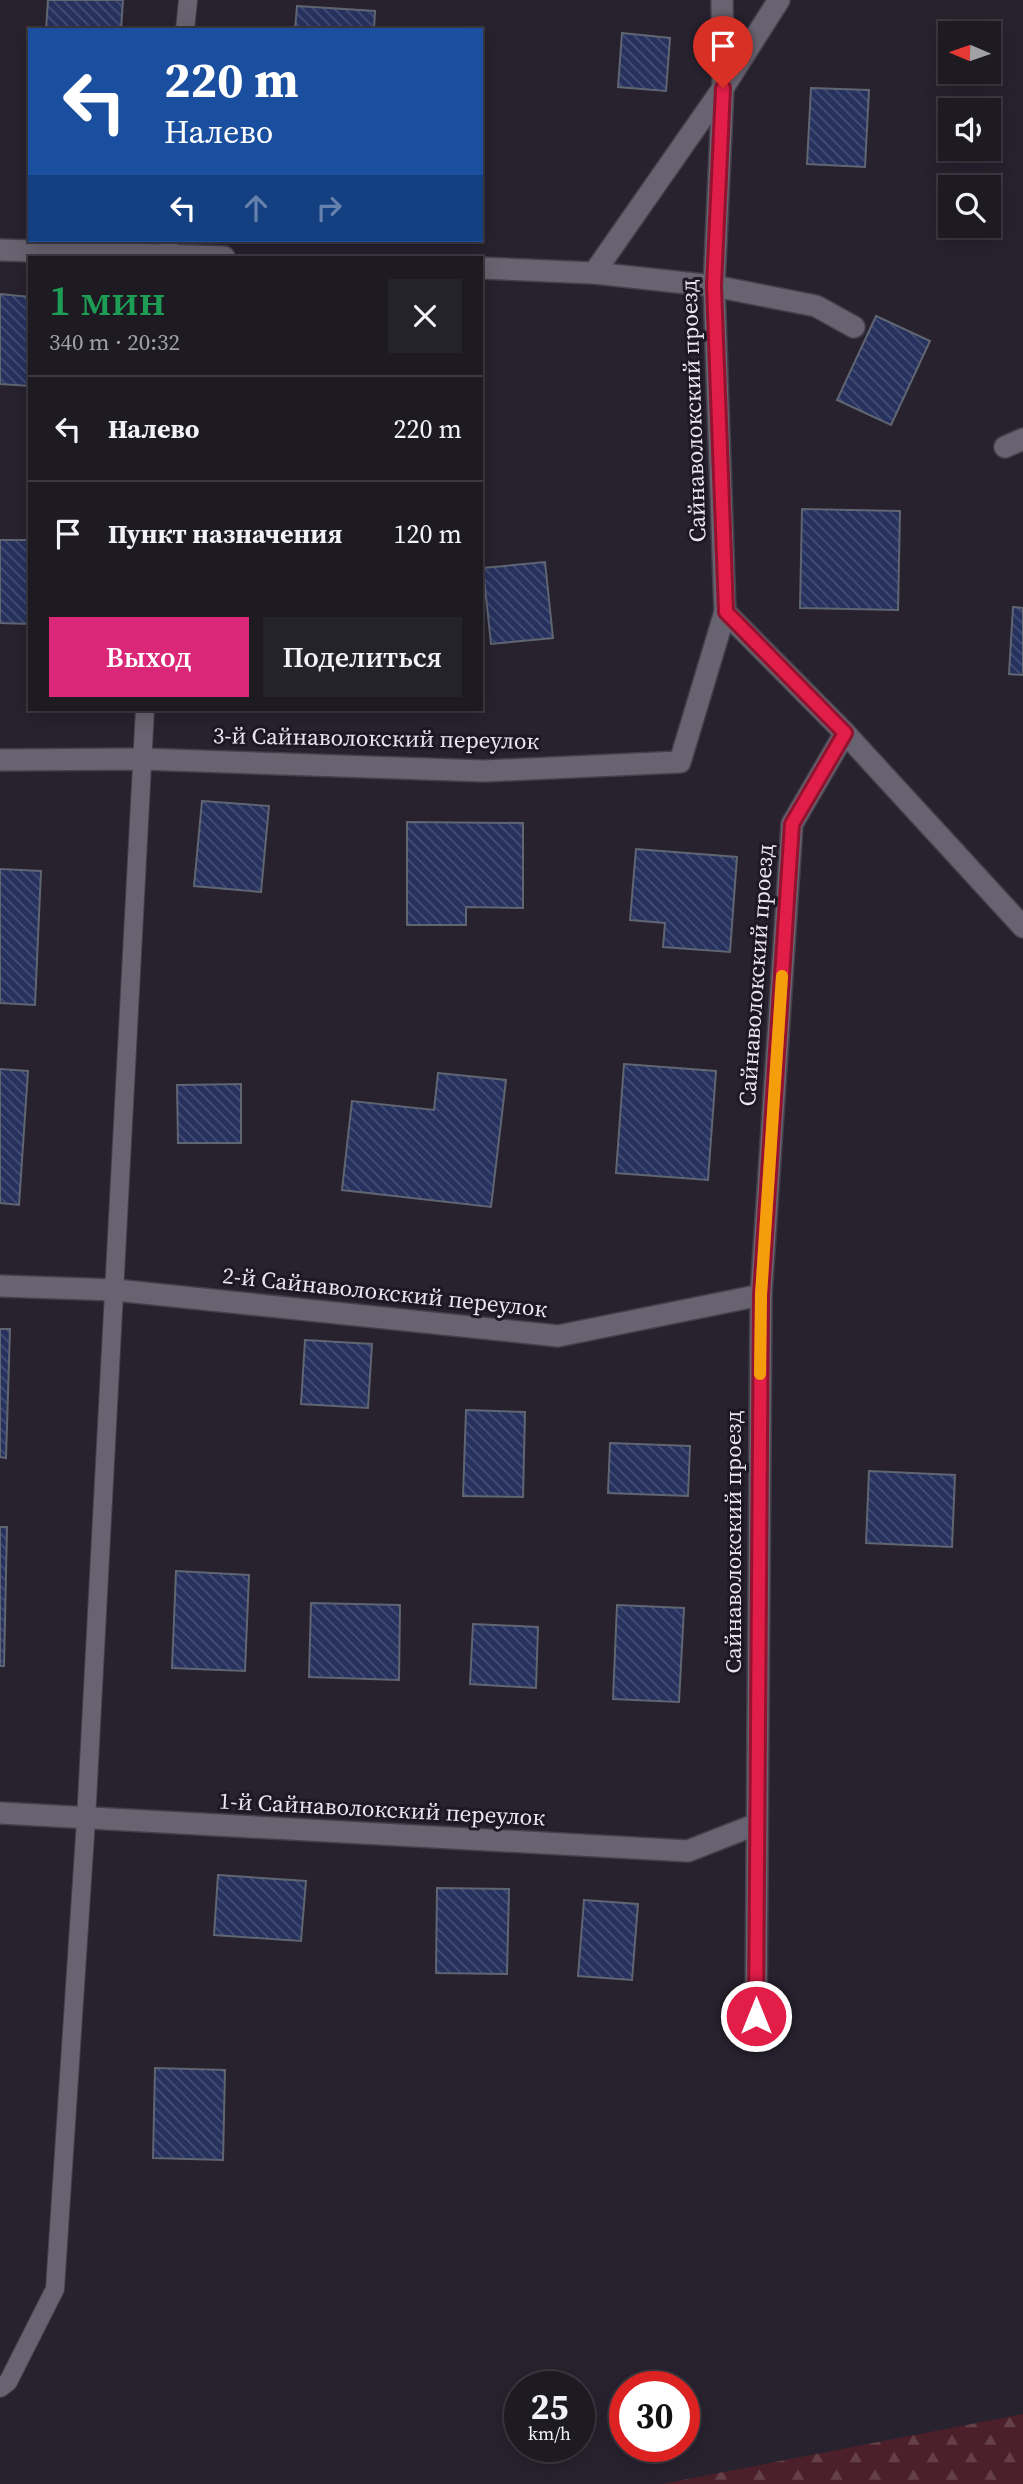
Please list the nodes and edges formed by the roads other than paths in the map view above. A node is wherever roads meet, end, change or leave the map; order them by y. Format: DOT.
graph roads {
  1 [pos="188,0"];
  2 [pos="722,0"];
  3 [pos="779,0"];
  4 [pos="185,28"];
  5 [pos="723,88"];
  6 [pos="0,250"];
  7 [pos="168,251"];
  8 [pos="215,256"];
  9 [pos="483,268"];
  10 [pos="593,273"];
  11 [pos="714,286"];
  12 [pos="854,327"];
  13 [pos="726,612"];
  14 [pos="145,711"];
  15 [pos="845,733"];
  16 [pos="142,759"];
  17 [pos="0,760"];
  18 [pos="1023,926"];
  19 [pos="0,1286"];
  20 [pos="115,1290"];
  21 [pos="761,1295"];
  22 [pos="0,1813"];
  23 [pos="86,1820"];
  24 [pos="757,1824"];
  25 [pos="756,2016"];
  26 [pos="0,2388"];
  1 -- 4 [label="lane"];
  2 -- 5 [label="street, Сайнаволокский проезд"];
  3 -- 5 [label="street"];
  5 -- 10 [label="street"];
  5 -- 11 [label="street, Сайнаволокский проезд"];
  6 -- 7 [label="street"];
  7 -- 8 [label="street"];
  9 -- 10 [label="street"];
  10 -- 11 [label="street"];
  11 -- 12 [label="street"];
  11 -- 13 [label="street, Сайнаволокский проезд"];
  13 -- 15 [label="street"];
  13 -- 16 [label="street, 3-й Сайнаволокский переулок"];
  14 -- 16 [label="lane"];
  15 -- 18 [label="street"];
  15 -- 21 [label="street, Сайнаволокский проезд"];
  16 -- 17 [label="street, 3-й Сайнаволокский переулок"];
  16 -- 20 [label="lane"];
  19 -- 20 [label="street, 2-й Сайнаволокский переулок"];
  20 -- 21 [label="street, 2-й Сайнаволокский переулок"];
  20 -- 23 [label="lane"];
  21 -- 24 [label="street, Сайнаволокский проезд"];
  22 -- 23 [label="street, 1-й Сайнаволокский переулок"];
  23 -- 24 [label="street, 1-й Сайнаволокский переулок"];
  23 -- 26 [label="lane"];
  24 -- 25 [label="street, Сайнаволокский проезд"];
}
